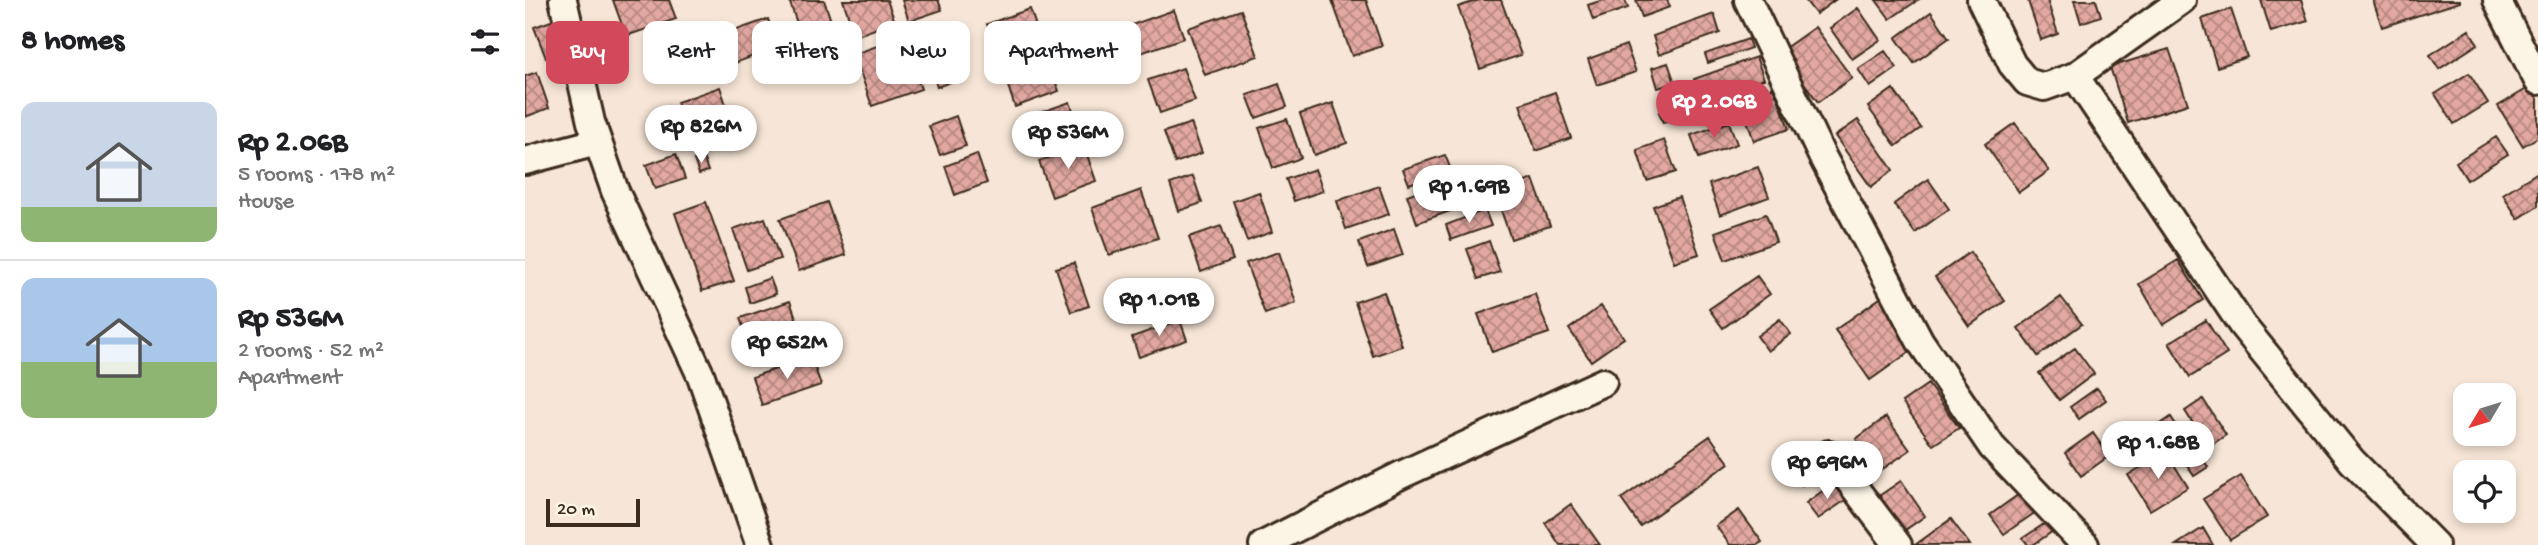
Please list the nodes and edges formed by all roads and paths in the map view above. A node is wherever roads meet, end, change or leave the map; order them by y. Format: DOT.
graph roads {
  1 [pos="562,0"];
  2 [pos="1748,0"];
  3 [pos="1981,0"];
  4 [pos="2182,0"];
  5 [pos="2497,0"];
  6 [pos="2528,35"];
  7 [pos="2075,76"];
  8 [pos="2538,81"];
  9 [pos="597,142"];
  10 [pos="525,161"];
  11 [pos="1603,382"];
  12 [pos="1829,454"];
  13 [pos="760,545"];
  14 [pos="1263,545"];
  15 [pos="1898,545"];
  16 [pos="2085,545"];
  17 [pos="2435,545"];
  1 -- 9 [label="street"];
  2 -- 16 [label="street"];
  3 -- 7 [label="street"];
  4 -- 7 [label="street"];
  5 -- 6 [label="street"];
  6 -- 8 [label="street"];
  7 -- 17 [label="street"];
  9 -- 10 [label="street"];
  9 -- 13 [label="street"];
  11 -- 14 [label="street"];
  12 -- 15 [label="street"];
}
